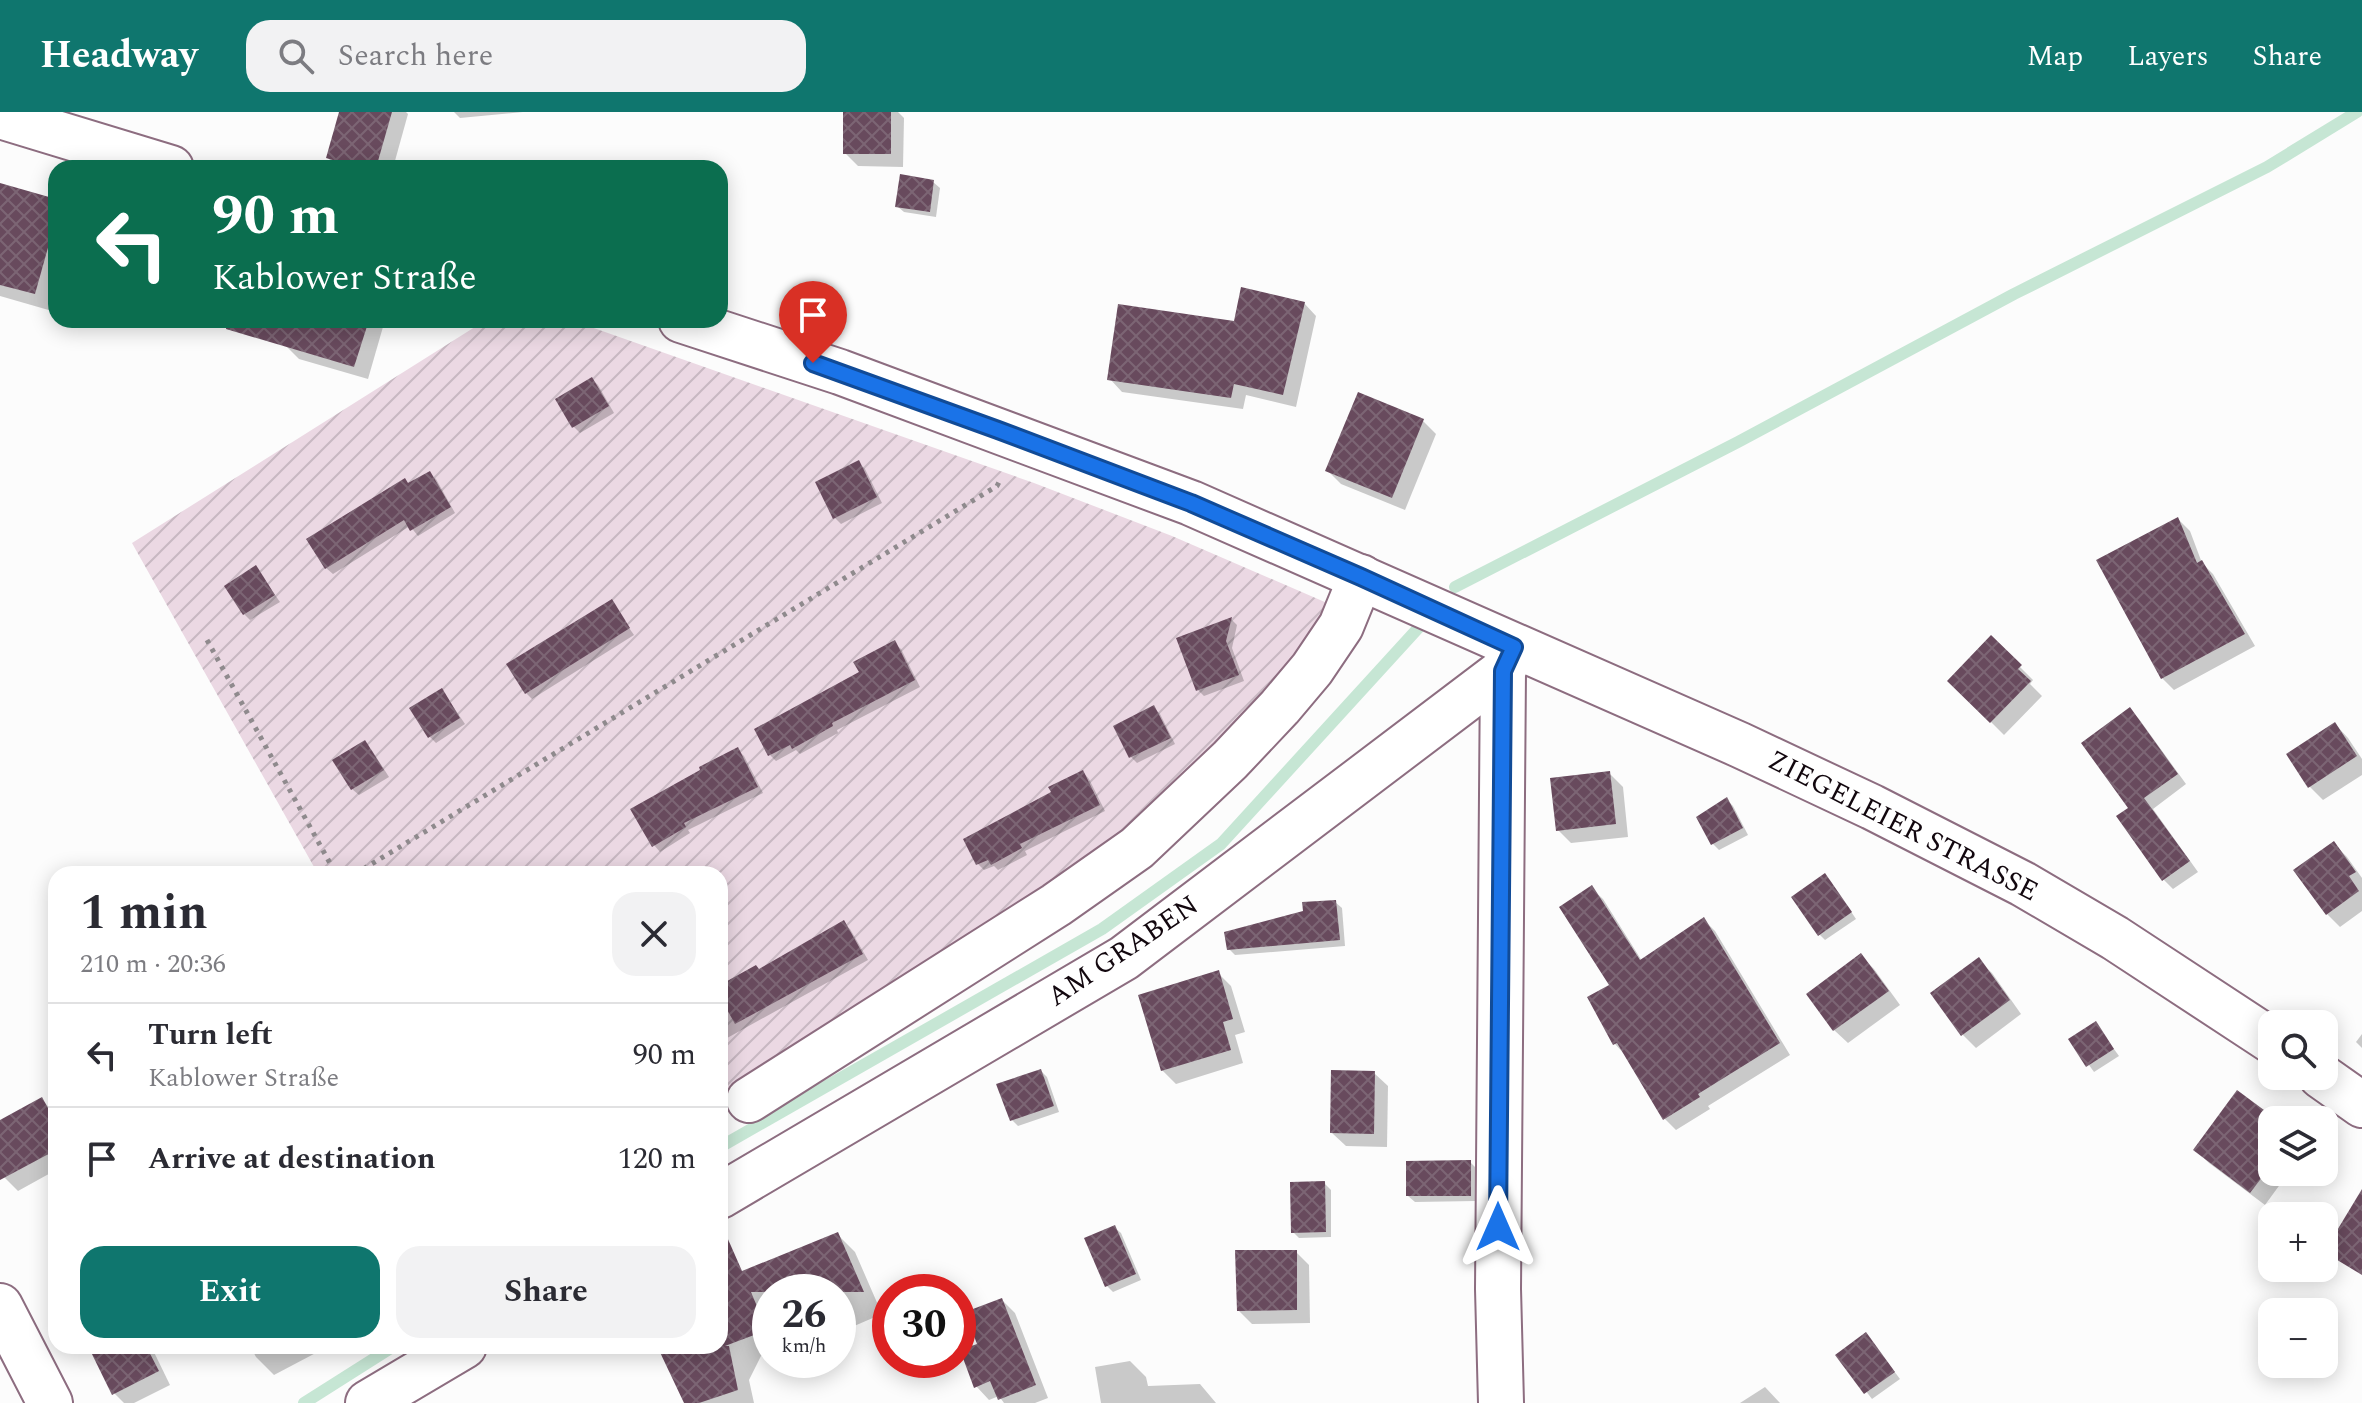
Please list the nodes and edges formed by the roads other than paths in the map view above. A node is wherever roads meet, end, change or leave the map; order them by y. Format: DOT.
graph roads {
  1 [pos="0,116"];
  2 [pos="145,160"];
  3 [pos="705,328"];
  4 [pos="1361,577"];
  5 [pos="1508,659"];
  6 [pos="2258,1032"];
  7 [pos="2338,1088"];
  8 [pos="749,1100"];
  9 [pos="2362,1105"];
  10 [pos="728,1191"];
  11 [pos="0,1306"];
  12 [pos="451,1354"];
  13 [pos="50,1403"];
  14 [pos="368,1403"];
  15 [pos="1501,1403"];
  1 -- 2 [label="street"];
  3 -- 4 [label="street, ZIEGELEIER STRASSE"];
  4 -- 5 [label="street, ZIEGELEIER STRASSE"];
  4 -- 8 [label="street"];
  5 -- 6 [label="street, ZIEGELEIER STRASSE"];
  5 -- 10 [label="street, AM GRABEN"];
  5 -- 15 [label="street"];
  7 -- 9 [label="street"];
  11 -- 13 [label="street"];
  12 -- 14 [label="street"];
}
